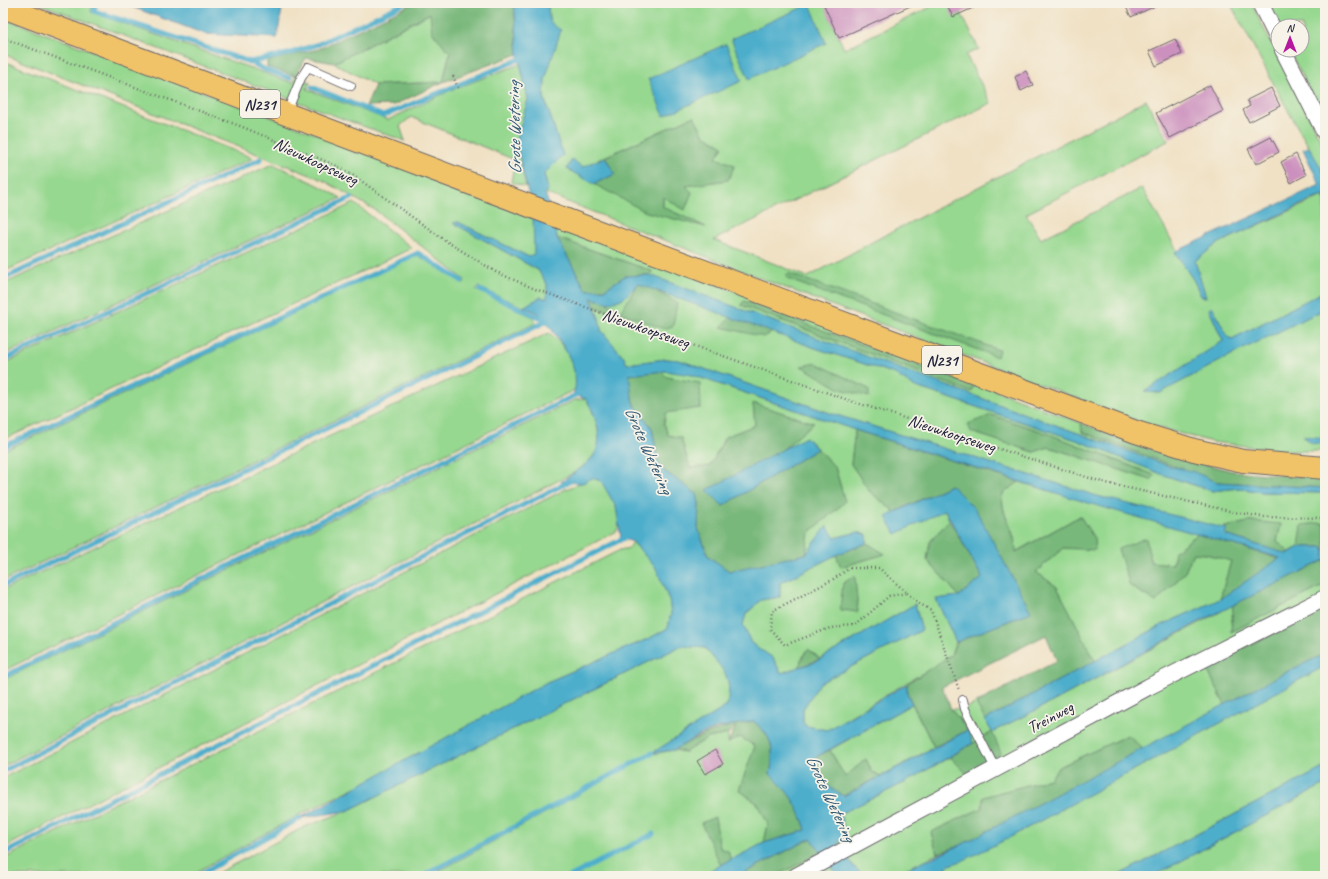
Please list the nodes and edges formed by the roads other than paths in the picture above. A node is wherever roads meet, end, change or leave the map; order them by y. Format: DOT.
graph roads {
  1 [pos="1260,3"];
  2 [pos="3,7"];
  3 [pos="1270,23"];
  4 [pos="1287,58"];
  5 [pos="351,86"];
  6 [pos="286,114"];
  7 [pos="1325,133"];
  8 [pos="1325,468"];
  9 [pos="1325,598"];
  10 [pos="963,700"];
  11 [pos="995,768"];
  12 [pos="796,876"];
  1 -- 3 [label="street"];
  2 -- 6 [label="main road, Nieuwkoopseweg / N231"];
  4 -- 7 [label="street"];
  5 -- 6 [label="lane"];
  6 -- 8 [label="main road, Nieuwkoopseweg / N231"];
  9 -- 11 [label="street, Treinweg"];
  10 -- 11 [label="lane"];
  11 -- 12 [label="street, Treinweg"];
}
